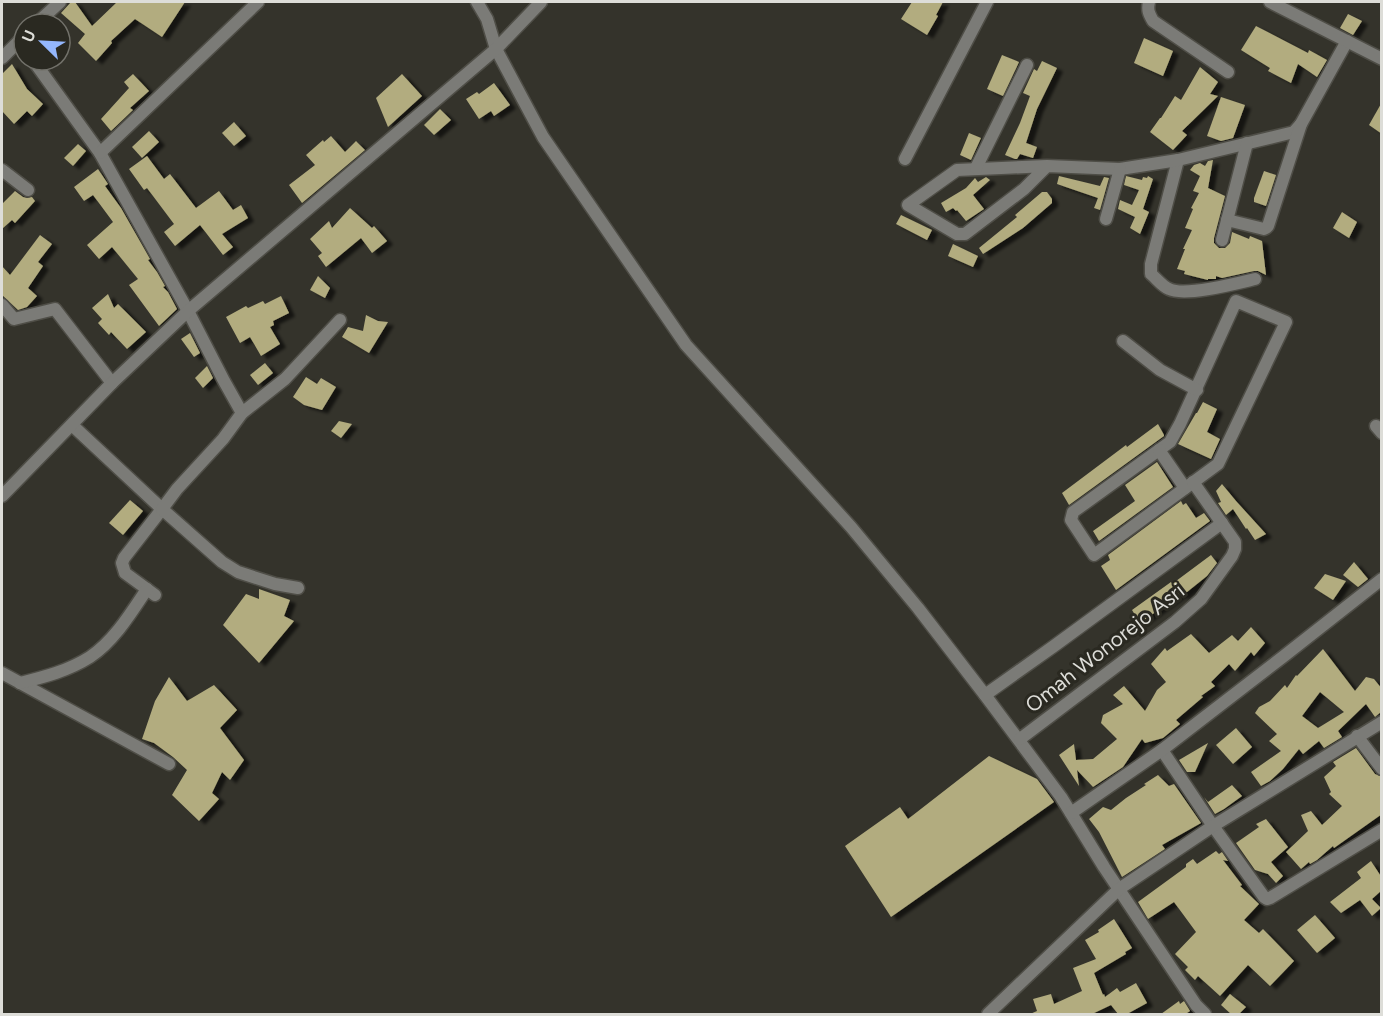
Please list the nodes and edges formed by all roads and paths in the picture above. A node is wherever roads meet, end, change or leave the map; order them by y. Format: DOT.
graph roads {
  1 [pos="258,2"];
  2 [pos="477,2"];
  3 [pos="541,2"];
  4 [pos="987,2"];
  5 [pos="1149,2"];
  6 [pos="1270,2"];
  7 [pos="1347,41"];
  8 [pos="496,49"];
  9 [pos="1382,59"];
  10 [pos="1027,65"];
  11 [pos="42,72"];
  12 [pos="1228,72"];
  13 [pos="1301,124"];
  14 [pos="1247,143"];
  15 [pos="100,153"];
  16 [pos="905,159"];
  17 [pos="1178,160"];
  18 [pos="1047,166"];
  19 [pos="976,168"];
  20 [pos="1120,169"];
  21 [pos="2,170"];
  22 [pos="28,190"];
  23 [pos="1106,219"];
  24 [pos="1227,220"];
  25 [pos="1222,240"];
  26 [pos="1255,279"];
  27 [pos="2,305"];
  28 [pos="188,311"];
  29 [pos="340,320"];
  30 [pos="1123,341"];
  31 [pos="112,383"];
  32 [pos="1197,390"];
  33 [pos="242,413"];
  34 [pos="72,425"];
  35 [pos="1159,450"];
  36 [pos="1189,485"];
  37 [pos="2,496"];
  38 [pos="162,509"];
  39 [pos="1222,523"];
  40 [pos="1382,579"];
  41 [pos="298,588"];
  42 [pos="2,673"];
  43 [pos="20,683"];
  44 [pos="985,695"];
  45 [pos="1382,722"];
  46 [pos="1357,736"];
  47 [pos="1020,739"];
  48 [pos="1162,750"];
  49 [pos="169,764"];
  50 [pos="1382,769"];
  51 [pos="1071,813"];
  52 [pos="1213,826"];
  53 [pos="1382,830"];
  54 [pos="1119,890"];
  55 [pos="988,1014"];
  56 [pos="1205,1014"];
  1 -- 15 [label="street"];
  2 -- 8 [label="street"];
  3 -- 8 [label="street"];
  4 -- 16 [label="street"];
  5 -- 12 [label="street"];
  6 -- 7 [label="street"];
  7 -- 9 [label="street"];
  7 -- 13 [label="street"];
  8 -- 28 [label="street"];
  8 -- 44 [label="street"];
  10 -- 19 [label="street"];
  11 -- 15 [label="street"];
  13 -- 14 [label="street"];
  13 -- 24 [label="street"];
  14 -- 17 [label="street"];
  14 -- 24 [label="street"];
  15 -- 28 [label="street"];
  17 -- 20 [label="street"];
  17 -- 26 [label="street"];
  18 -- 19 [label="street"];
  18 -- 19 [label="street"];
  18 -- 20 [label="street"];
  20 -- 23 [label="street"];
  21 -- 22 [label="street"];
  24 -- 25 [label="street"];
  27 -- 31 [label="street"];
  28 -- 31 [label="street"];
  28 -- 33 [label="street"];
  29 -- 33 [label="street"];
  30 -- 32 [label="street"];
  31 -- 34 [label="street"];
  32 -- 35 [label="street"];
  32 -- 36 [label="street"];
  33 -- 38 [label="street"];
  34 -- 37 [label="street"];
  34 -- 38 [label="street"];
  35 -- 36 [label="street, Omah Wonorejo Asri"];
  35 -- 36 [label="street"];
  36 -- 39 [label="street, Omah Wonorejo Asri"];
  38 -- 41 [label="street"];
  38 -- 43 [label="street"];
  39 -- 44 [label="street, Omah Wonorejo Asri"];
  39 -- 47 [label="street, Omah Wonorejo Asri"];
  40 -- 48 [label="street"];
  42 -- 43 [label="street"];
  43 -- 49 [label="street"];
  44 -- 47 [label="street"];
  45 -- 46 [label="street"];
  46 -- 50 [label="street"];
  46 -- 52 [label="street"];
  47 -- 51 [label="street"];
  48 -- 51 [label="street"];
  48 -- 52 [label="street"];
  51 -- 54 [label="street"];
  52 -- 53 [label="street"];
  52 -- 54 [label="street"];
  54 -- 55 [label="street"];
  54 -- 56 [label="street"];
}
